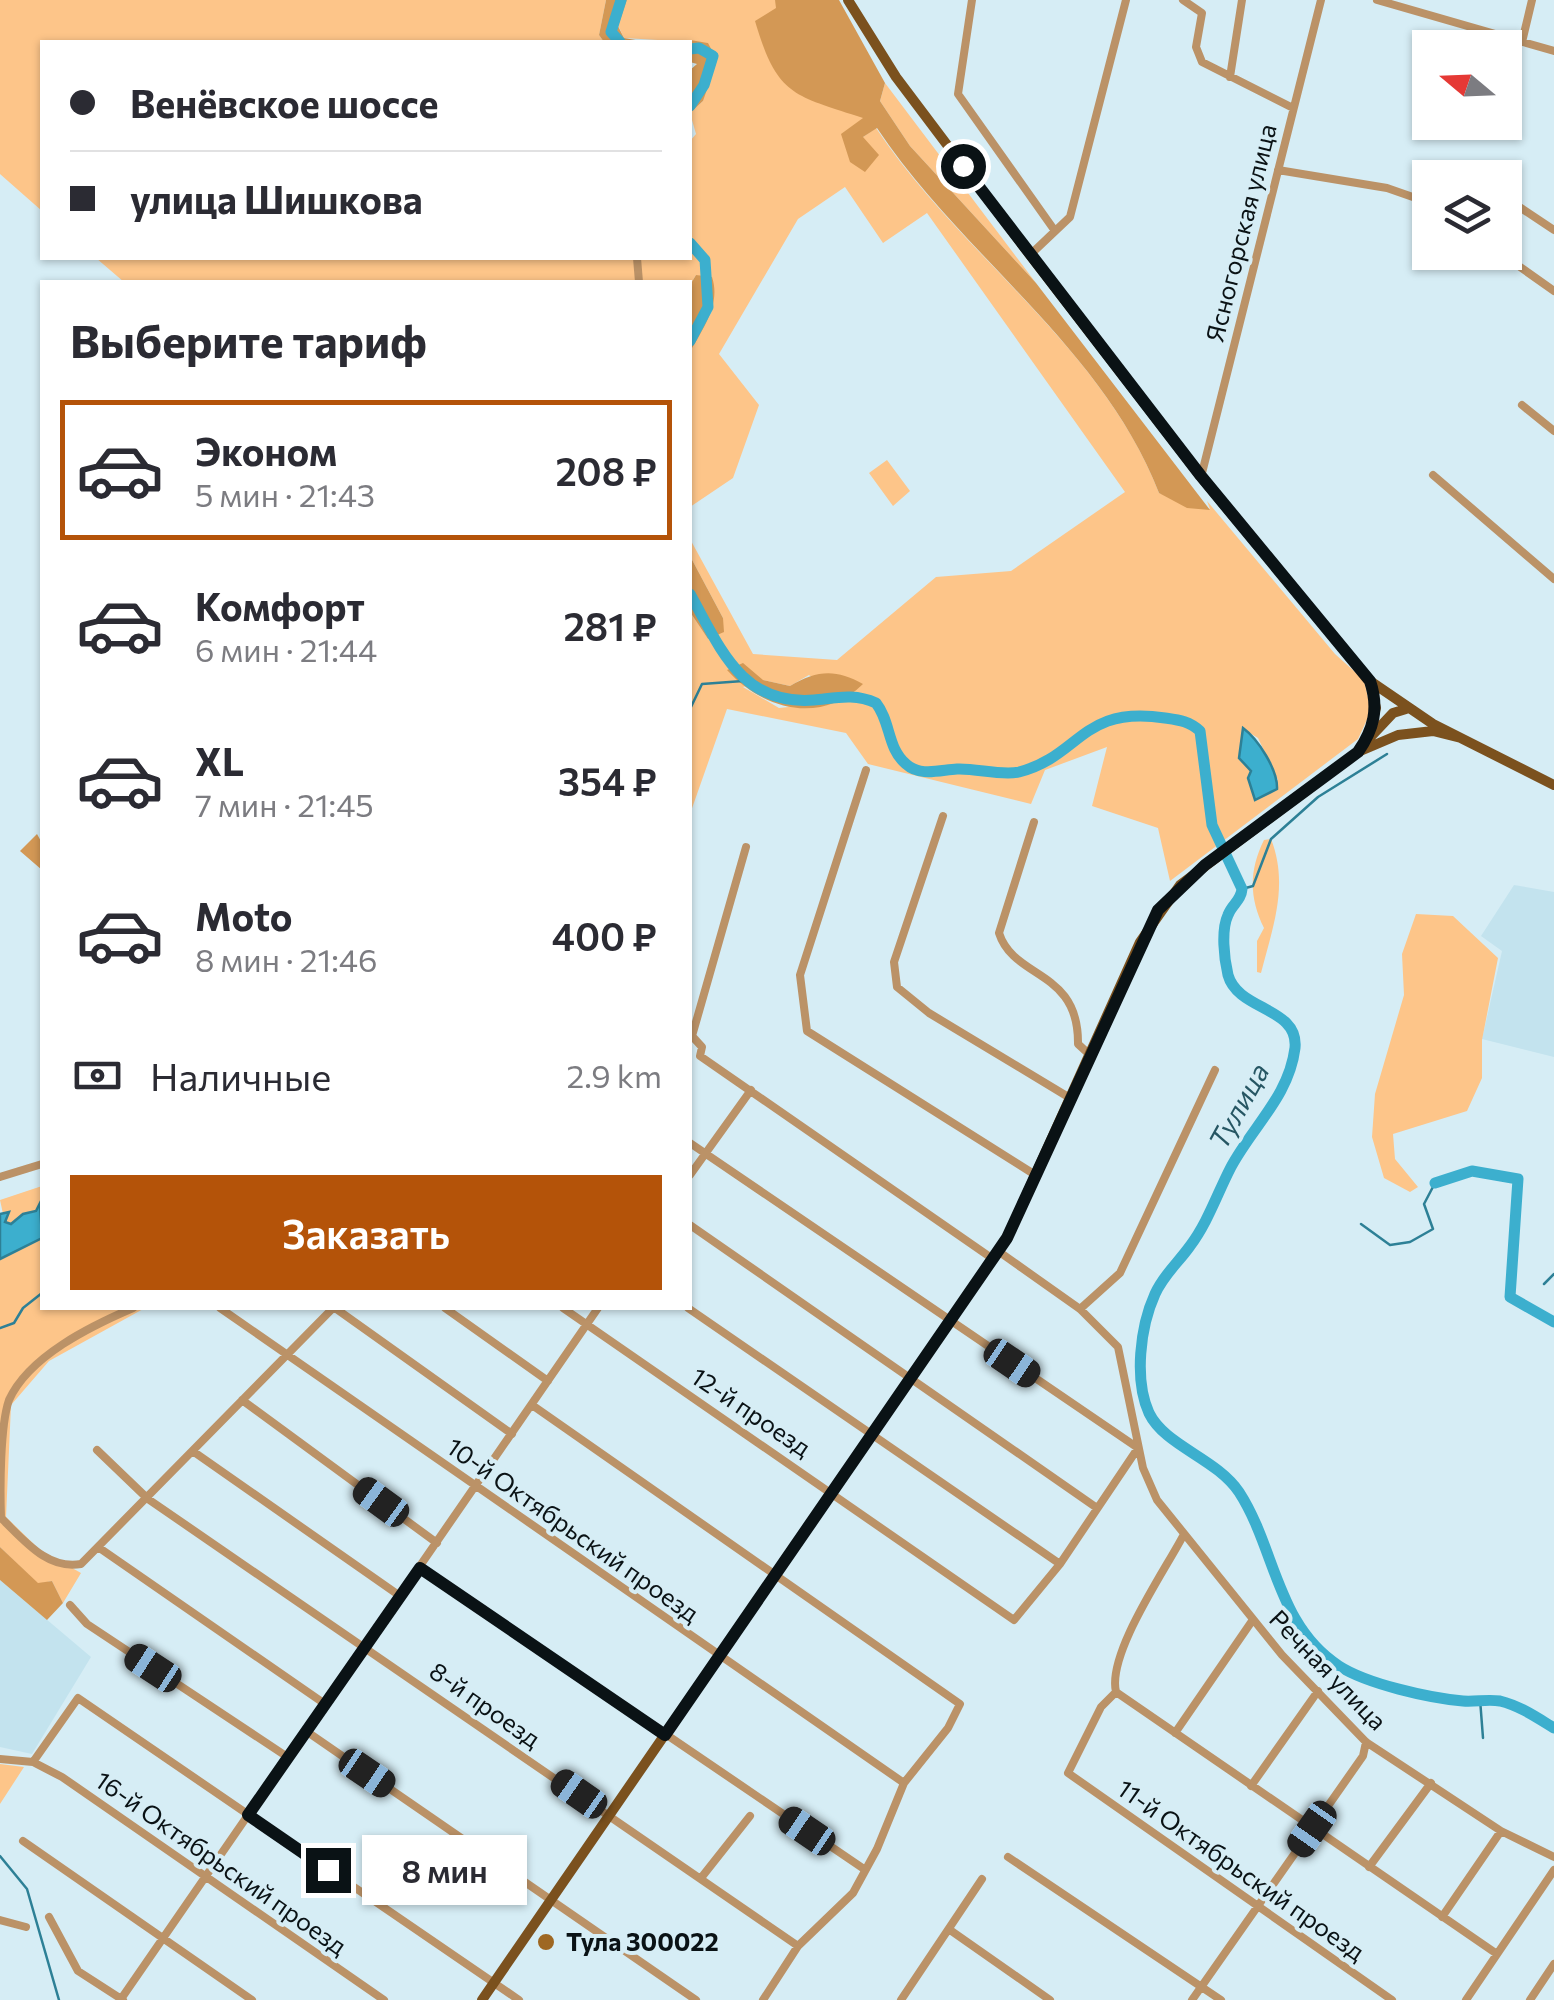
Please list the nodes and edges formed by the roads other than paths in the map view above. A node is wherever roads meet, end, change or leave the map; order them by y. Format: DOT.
graph roads {
  1 [pos="848,0"];
  2 [pos="972,0"];
  3 [pos="1126,0"];
  4 [pos="1183,0"];
  5 [pos="1242,0"];
  6 [pos="1321,0"];
  7 [pos="1377,0"];
  8 [pos="1532,0"];
  9 [pos="1481,30"];
  10 [pos="1522,42"];
  11 [pos="1554,51"];
  12 [pos="1230,77"];
  13 [pos="1293,108"];
  14 [pos="1278,170"];
  15 [pos="1412,196"];
  16 [pos="1522,209"];
  17 [pos="1554,230"];
  18 [pos="1056,231"];
  19 [pos="1030,255"];
  20 [pos="1522,268"];
  21 [pos="1554,290"];
  22 [pos="1522,405"];
  23 [pos="1554,432"];
  24 [pos="1432,475"];
  25 [pos="1201,476"];
  26 [pos="1554,579"];
  27 [pos="1370,681"];
  28 [pos="1406,709"];
  29 [pos="1398,735"];
  30 [pos="1461,738"];
  31 [pos="1366,740"];
  32 [pos="1358,752"];
  33 [pos="866,770"];
  34 [pos="1554,785"];
  35 [pos="943,816"];
  36 [pos="1034,822"];
  37 [pos="746,847"];
  38 [pos="692,1034"];
  39 [pos="692,1038"];
  40 [pos="1090,1056"];
  41 [pos="1215,1070"];
  42 [pos="751,1090"];
  43 [pos="1070,1098"];
  44 [pos="692,1145"];
  45 [pos="704,1154"];
  46 [pos="40,1165"];
  47 [pos="692,1172"];
  48 [pos="1037,1176"];
  49 [pos="0,1178"];
  50 [pos="692,1226"];
  51 [pos="996,1255"];
  52 [pos="1080,1309"];
  53 [pos="128,1310"];
  54 [pos="223,1310"];
  55 [pos="332,1310"];
  56 [pos="337,1310"];
  57 [pos="448,1310"];
  58 [pos="567,1310"];
  59 [pos="597,1310"];
  60 [pos="691,1310"];
  61 [pos="950,1320"];
  62 [pos="587,1324"];
  63 [pos="285,1356"];
  64 [pos="911,1377"];
  65 [pos="548,1381"];
  66 [pos="242,1400"];
  67 [pos="532,1405"];
  68 [pos="512,1434"];
  69 [pos="872,1434"];
  70 [pos="1138,1448"];
  71 [pos="98,1450"];
  72 [pos="194,1452"];
  73 [pos="478,1486"];
  74 [pos="832,1492"];
  75 [pos="148,1499"];
  76 [pos="0,1505"];
  77 [pos="1097,1508"];
  78 [pos="1183,1536"];
  79 [pos="437,1543"];
  80 [pos="98,1547"];
  81 [pos="1060,1564"];
  82 [pos="420,1568"];
  83 [pos="776,1572"];
  84 [pos="400,1596"];
  85 [pos="70,1604"];
  86 [pos="1252,1621"];
  87 [pos="364,1645"];
  88 [pos="719,1656"];
  89 [pos="1318,1690"];
  90 [pos="1116,1692"];
  91 [pos="325,1704"];
  92 [pos="306,1731"];
  93 [pos="1174,1733"];
  94 [pos="665,1735"];
  95 [pos="1366,1742"];
  96 [pos="286,1756"];
  97 [pos="0,1759"];
  98 [pos="33,1762"];
  99 [pos="904,1783"];
  100 [pos="1431,1784"];
  101 [pos="1251,1786"];
  102 [pos="610,1814"];
  103 [pos="248,1815"];
  104 [pos="750,1816"];
  105 [pos="1312,1829"];
  106 [pos="1500,1831"];
  107 [pos="23,1840"];
  108 [pos="1008,1857"];
  109 [pos="1554,1857"];
  110 [pos="1369,1867"];
  111 [pos="864,1869"];
  112 [pos="1554,1870"];
  113 [pos="702,1878"];
  114 [pos="204,1879"];
  115 [pos="982,1879"];
  116 [pos="551,1900"];
  117 [pos="1259,1905"];
  118 [pos="49,1916"];
  119 [pos="1442,1917"];
  120 [pos="0,1920"];
  121 [pos="26,1926"];
  122 [pos="950,1930"];
  123 [pos="163,1939"];
  124 [pos="798,1946"];
  125 [pos="1497,1954"];
  126 [pos="1554,1964"];
  127 [pos="494,1983"];
  128 [pos="1202,1986"];
  129 [pos="122,2000"];
  130 [pos="252,2000"];
  131 [pos="384,2000"];
  132 [pos="482,2000"];
  133 [pos="518,2000"];
  134 [pos="696,2000"];
  135 [pos="763,2000"];
  136 [pos="901,2000"];
  137 [pos="1050,2000"];
  138 [pos="1192,2000"];
  139 [pos="1221,2000"];
  140 [pos="1392,2000"];
  141 [pos="1466,2000"];
  142 [pos="1530,2000"];
  1 -- 19 [label="main road"];
  2 -- 18 [label="street"];
  3 -- 18 [label="street"];
  4 -- 12 [label="street"];
  5 -- 12 [label="street"];
  6 -- 13 [label="street, Ясногорская улица"];
  7 -- 9 [label="street"];
  8 -- 10 [label="street"];
  10 -- 11 [label="street"];
  12 -- 13 [label="street"];
  13 -- 14 [label="street, Ясногорская улица"];
  14 -- 15 [label="street"];
  14 -- 25 [label="street, Ясногорская улица"];
  16 -- 17 [label="street"];
  18 -- 19 [label="street"];
  19 -- 25 [label="main road"];
  20 -- 21 [label="street"];
  22 -- 23 [label="street"];
  24 -- 26 [label="street"];
  25 -- 27 [label="main road"];
  27 -- 28 [label="main road"];
  27 -- 31 [label="main road"];
  28 -- 29 [label="main road"];
  28 -- 30 [label="main road"];
  28 -- 31 [label="main road"];
  29 -- 30 [label="main road"];
  29 -- 32 [label="main road"];
  30 -- 34 [label="main road"];
  31 -- 32 [label="main road"];
  32 -- 40 [label="main road"];
  33 -- 48 [label="street"];
  35 -- 43 [label="street"];
  36 -- 40 [label="street"];
  37 -- 38 [label="street"];
  39 -- 42 [label="street, Речная улица"];
  40 -- 43 [label="main road"];
  41 -- 52 [label="street"];
  42 -- 45 [label="street"];
  42 -- 51 [label="street, Речная улица"];
  43 -- 48 [label="main road"];
  44 -- 45 [label="street"];
  45 -- 47 [label="street"];
  45 -- 61 [label="street"];
  46 -- 49 [label="street"];
  48 -- 51 [label="main road"];
  50 -- 64 [label="street"];
  51 -- 52 [label="street, Речная улица"];
  51 -- 61 [label="main road"];
  52 -- 70 [label="street, Речная улица"];
  53 -- 76 [label="street"];
  54 -- 63 [label="street, 10-й Октябрьский проезд"];
  55 -- 63 [label="street"];
  56 -- 68 [label="street"];
  57 -- 65 [label="street"];
  58 -- 62 [label="street, 12-й проезд"];
  59 -- 62 [label="street"];
  60 -- 69 [label="street"];
  61 -- 64 [label="main road"];
  61 -- 70 [label="street"];
  62 -- 65 [label="street"];
  62 -- 74 [label="street, 12-й проезд"];
  63 -- 66 [label="street"];
  63 -- 73 [label="street, 10-й Октябрьский проезд"];
  64 -- 69 [label="main road"];
  64 -- 77 [label="street"];
  65 -- 67 [label="street"];
  66 -- 72 [label="street"];
  66 -- 79 [label="street"];
  67 -- 68 [label="street"];
  67 -- 83 [label="street"];
  68 -- 73 [label="street"];
  69 -- 74 [label="main road"];
  69 -- 81 [label="street"];
  70 -- 77 [label="street"];
  70 -- 78 [label="street, Речная улица"];
  71 -- 75 [label="street, 8-й проезд"];
  72 -- 75 [label="street"];
  72 -- 84 [label="street"];
  73 -- 79 [label="street"];
  73 -- 88 [label="street, 10-й Октябрьский проезд"];
  74 -- 81 [label="street, 12-й проезд"];
  74 -- 83 [label="main road"];
  75 -- 80 [label="street"];
  75 -- 87 [label="street, 8-й проезд"];
  76 -- 80 [label="street"];
  77 -- 81 [label="street"];
  78 -- 86 [label="street, Речная улица"];
  78 -- 90 [label="street"];
  79 -- 82 [label="street"];
  80 -- 91 [label="street"];
  82 -- 84 [label="street"];
  82 -- 94 [label="street"];
  83 -- 88 [label="main road"];
  83 -- 99 [label="street"];
  84 -- 87 [label="street"];
  85 -- 96 [label="street"];
  86 -- 89 [label="street, Речная улица"];
  86 -- 93 [label="street"];
  87 -- 91 [label="street"];
  87 -- 102 [label="street, 8-й проезд"];
  88 -- 94 [label="main road"];
  88 -- 99 [label="street, 10-й Октябрьский проезд"];
  89 -- 95 [label="street, Речная улица"];
  89 -- 101 [label="street"];
  90 -- 93 [label="street"];
  90 -- 117 [label="street, 11-й Октябрьский проезд"];
  91 -- 92 [label="street"];
  92 -- 96 [label="street"];
  92 -- 116 [label="street"];
  93 -- 101 [label="street"];
  94 -- 102 [label="main road"];
  94 -- 111 [label="street"];
  95 -- 100 [label="street, Речная улица"];
  95 -- 105 [label="street"];
  96 -- 103 [label="street"];
  97 -- 98 [label="street"];
  98 -- 103 [label="street"];
  98 -- 114 [label="street, 16-й Октябрьский проезд"];
  99 -- 111 [label="street"];
  100 -- 106 [label="street, Речная улица"];
  100 -- 110 [label="street"];
  101 -- 105 [label="street"];
  102 -- 113 [label="street, 8-й проезд"];
  102 -- 116 [label="main road"];
  103 -- 114 [label="street"];
  103 -- 127 [label="street"];
  104 -- 113 [label="street"];
  105 -- 110 [label="street"];
  105 -- 117 [label="street"];
  106 -- 109 [label="street, Речная улица"];
  106 -- 119 [label="street"];
  107 -- 123 [label="street"];
  108 -- 128 [label="street"];
  110 -- 119 [label="street"];
  111 -- 124 [label="street"];
  112 -- 125 [label="street"];
  113 -- 124 [label="street, 8-й проезд"];
  114 -- 123 [label="street"];
  114 -- 131 [label="street, 16-й Октябрьский проезд"];
  115 -- 122 [label="street"];
  116 -- 127 [label="main road"];
  116 -- 134 [label="street"];
  117 -- 128 [label="street"];
  117 -- 140 [label="street, 11-й Октябрьский проезд"];
  118 -- 129 [label="street"];
  119 -- 125 [label="street"];
  120 -- 121 [label="street"];
  122 -- 136 [label="street"];
  122 -- 137 [label="street"];
  123 -- 129 [label="street"];
  123 -- 130 [label="street"];
  124 -- 135 [label="street"];
  125 -- 141 [label="street"];
  126 -- 142 [label="street"];
  127 -- 132 [label="main road"];
  127 -- 133 [label="street"];
  128 -- 138 [label="street"];
  128 -- 139 [label="street"];
}
